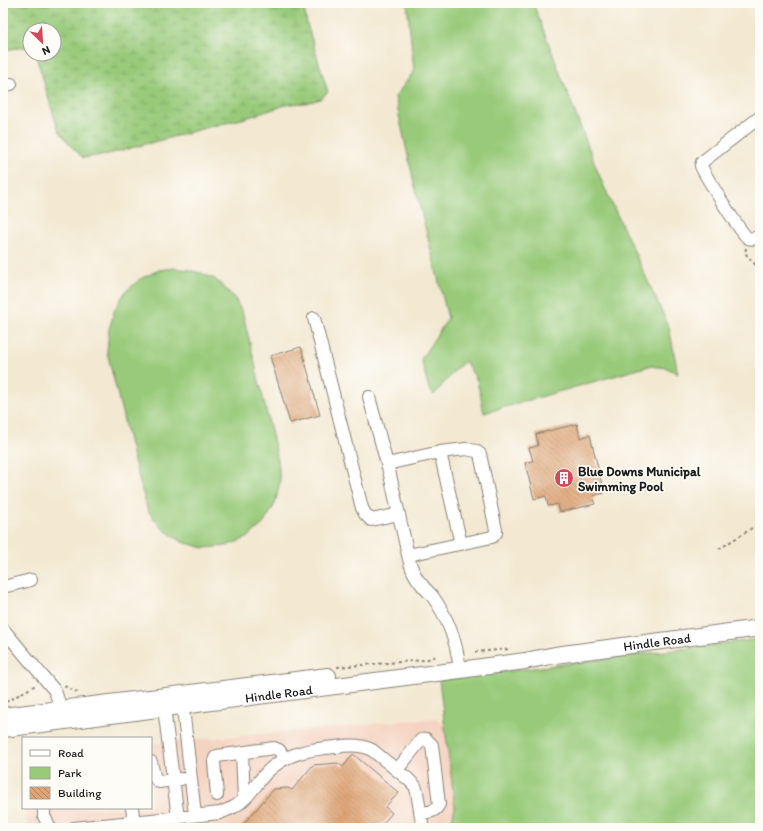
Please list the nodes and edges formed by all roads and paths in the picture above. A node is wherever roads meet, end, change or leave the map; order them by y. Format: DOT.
graph roads {
  1 [pos="760,117"];
  2 [pos="746,236"];
  3 [pos="760,236"];
  4 [pos="760,270"];
  5 [pos="314,318"];
  6 [pos="369,397"];
  7 [pos="440,452"];
  8 [pos="387,464"];
  9 [pos="399,514"];
  10 [pos="760,521"];
  11 [pos="461,544"];
  12 [pos="719,549"];
  13 [pos="408,554"];
  14 [pos="31,580"];
  15 [pos="3,587"];
  16 [pos="760,628"];
  17 [pos="3,629"];
  18 [pos="459,666"];
  19 [pos="182,700"];
  20 [pos="163,702"];
  21 [pos="61,709"];
  22 [pos="3,716"];
  23 [pos="3,729"];
  24 [pos="242,753"];
  25 [pos="285,759"];
  26 [pos="152,766"];
  27 [pos="397,770"];
  28 [pos="191,777"];
  29 [pos="174,780"];
  30 [pos="217,795"];
  31 [pos="244,799"];
  32 [pos="44,809"];
  33 [pos="133,809"];
  34 [pos="421,813"];
  35 [pos="195,815"];
  36 [pos="178,818"];
  37 [pos="142,824"];
  38 [pos="115,826"];
  39 [pos="50,828"];
  40 [pos="74,828"];
  41 [pos="421,828"];
  1 -- 2 [label="street"];
  2 -- 3 [label="street"];
  2 -- 4 [label="path"];
  5 -- 9 [label="street"];
  6 -- 8 [label="street"];
  7 -- 8 [label="street"];
  7 -- 11 [label="street"];
  7 -- 11 [label="street"];
  8 -- 9 [label="street"];
  9 -- 13 [label="street"];
  10 -- 12 [label="path"];
  11 -- 13 [label="street"];
  13 -- 18 [label="street"];
  14 -- 15 [label="street"];
  16 -- 18 [label="main road, Hindle Road"];
  17 -- 21 [label="street"];
  18 -- 19 [label="main road, Hindle Road"];
  19 -- 20 [label="main road, Hindle Road"];
  19 -- 28 [label="street"];
  20 -- 21 [label="main road, Hindle Road"];
  20 -- 23 [label="main road, Hindle Road"];
  20 -- 29 [label="street"];
  21 -- 22 [label="main road, Hindle Road"];
  24 -- 25 [label="street"];
  24 -- 30 [label="street"];
  24 -- 31 [label="street"];
  25 -- 27 [label="street"];
  25 -- 31 [label="street"];
  26 -- 29 [label="street"];
  27 -- 34 [label="street"];
  27 -- 34 [label="street"];
  28 -- 29 [label="street"];
  28 -- 35 [label="street"];
  29 -- 36 [label="street"];
  31 -- 35 [label="street"];
  32 -- 39 [label="street"];
  33 -- 37 [label="street"];
  34 -- 41 [label="street"];
  35 -- 36 [label="street"];
  36 -- 37 [label="street"];
  37 -- 38 [label="street"];
  38 -- 40 [label="street"];
}
